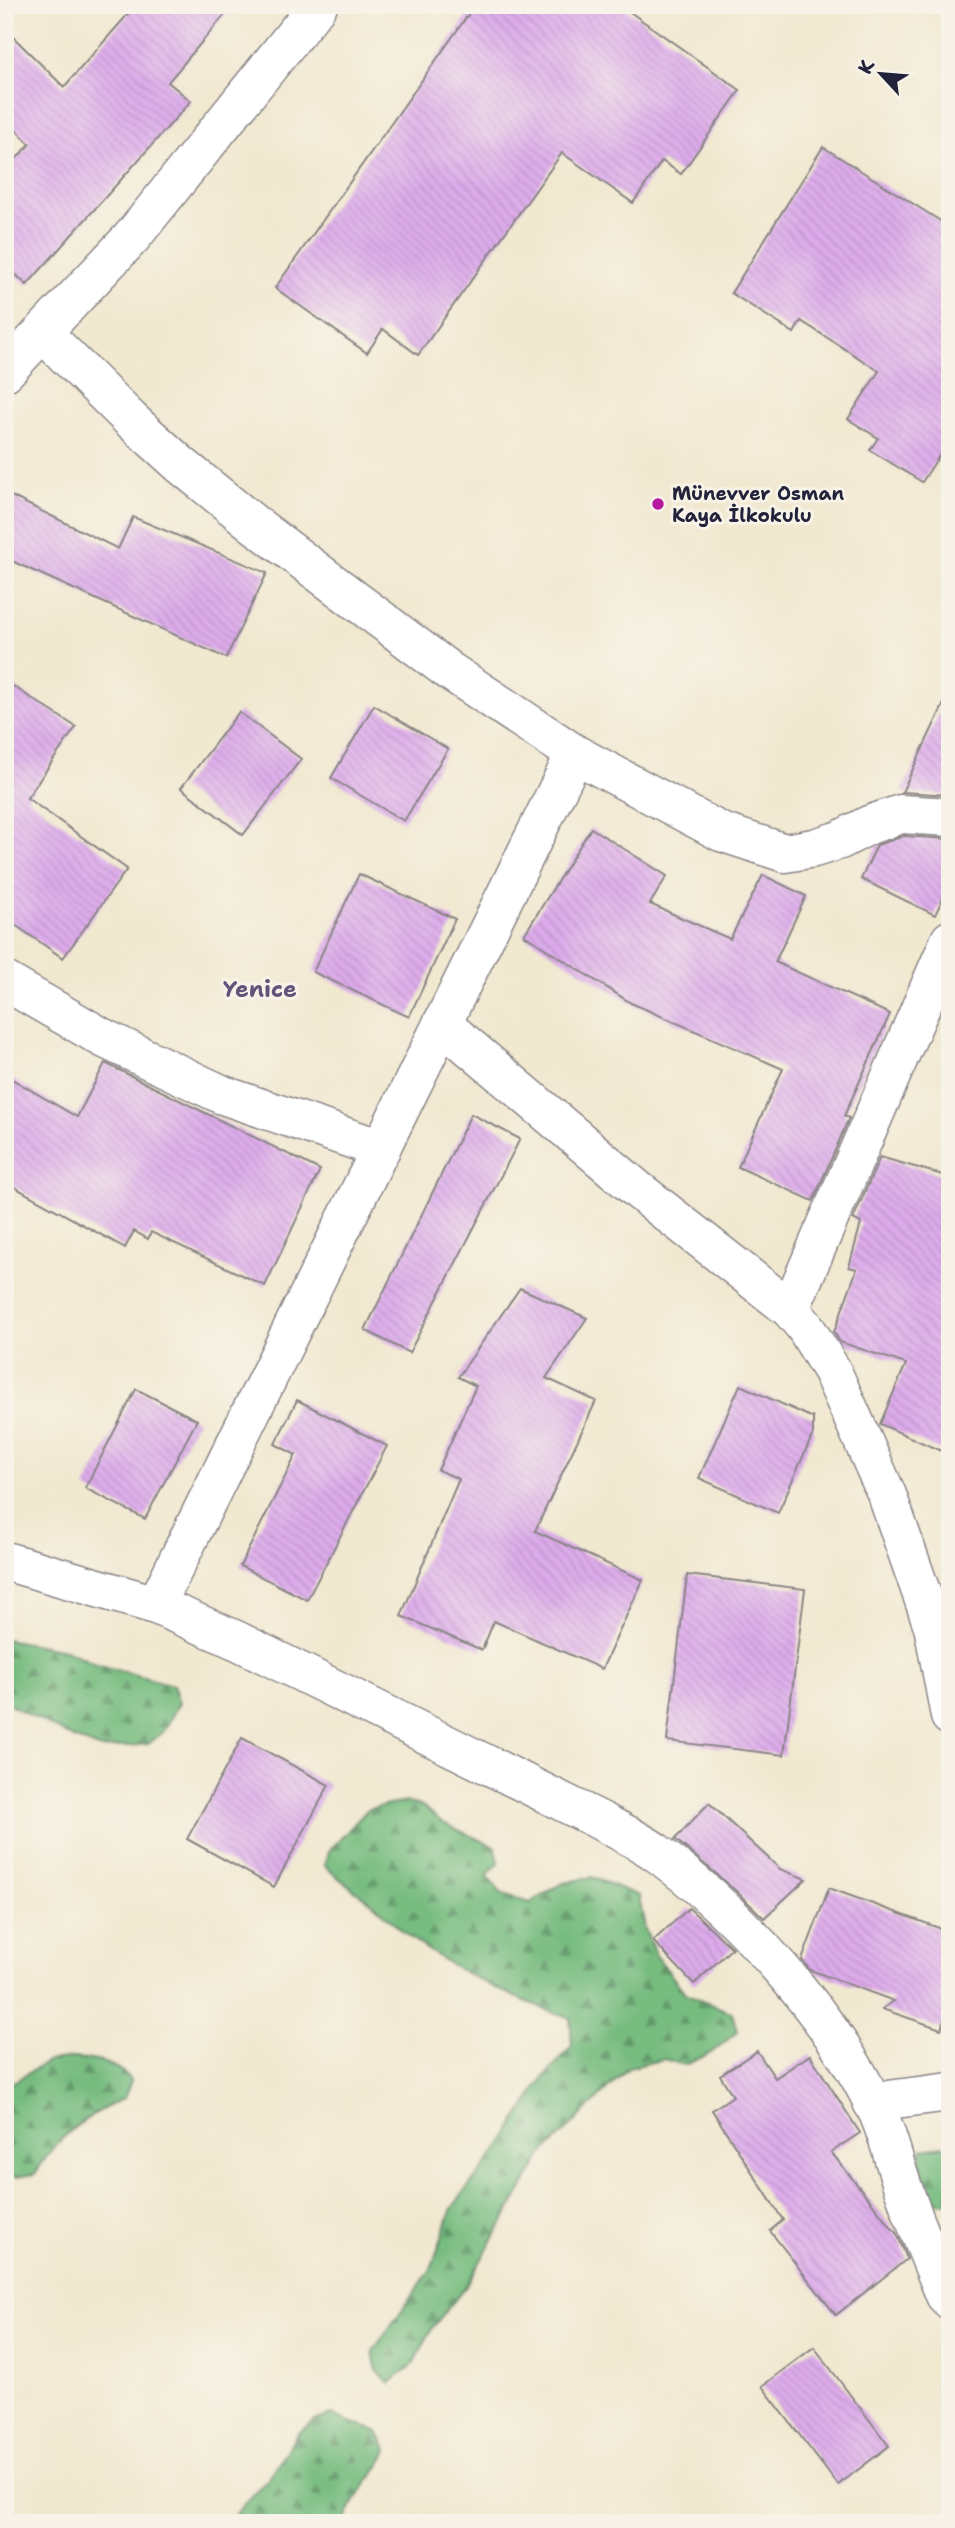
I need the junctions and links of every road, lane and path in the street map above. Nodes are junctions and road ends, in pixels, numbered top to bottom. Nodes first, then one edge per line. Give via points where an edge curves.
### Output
1 (318, 5) edge
2 (43, 333) junction
3 (5, 372) edge
4 (575, 754) junction
5 (950, 817) edge
6 (950, 940) edge
7 (5, 981) edge
8 (442, 1024) junction
9 (381, 1149) junction
10 (790, 1308) junction
11 (5, 1560) edge
12 (156, 1605) junction
13 (950, 1716) edge
14 (950, 2092) edge
15 (872, 2102) junction
16 (950, 2300) edge

1 - 2 street via 132,237
2 - 3 street
2 - 4 street via 131,420 254,524 448,670
4 - 5 street via 721,832 785,853 814,848 901,814
4 - 8 street
6 - 10 street
7 - 9 street via 103,1038 223,1095
8 - 9 street
8 - 10 street via 638,1190
9 - 12 street
10 - 13 street via 832,1371 887,1494 933,1626
11 - 12 street
12 - 15 street via 300,1672 655,1851 701,1888 769,1956 822,2019
14 - 15 street
15 - 16 street

